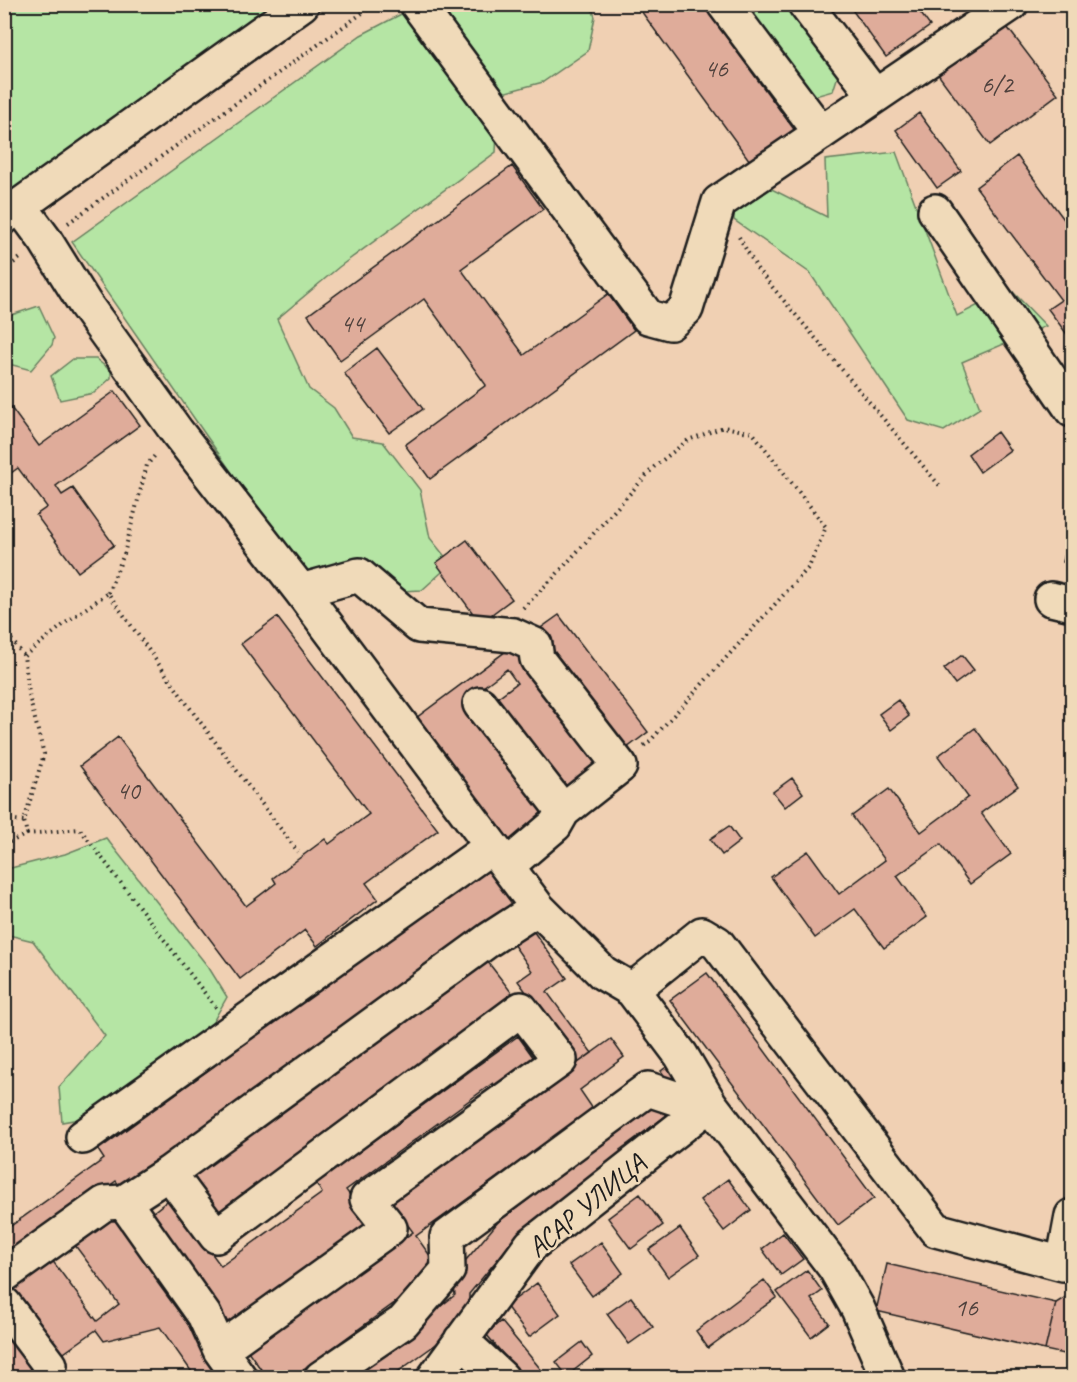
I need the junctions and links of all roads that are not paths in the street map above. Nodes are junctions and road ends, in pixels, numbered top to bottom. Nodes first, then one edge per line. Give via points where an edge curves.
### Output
1 (302, 4) edge
2 (724, 4) edge
3 (805, 4) edge
4 (1011, 4) edge
5 (426, 8) edge
6 (875, 96) junction
7 (821, 133) junction
8 (935, 211) dead end
9 (12, 212) edge
10 (1072, 410) edge
11 (301, 591) junction
12 (480, 704) dead end
13 (563, 811) junction
14 (499, 857) junction
15 (538, 908) junction
16 (632, 990) junction
17 (710, 1104) junction
18 (83, 1137) dead end
19 (169, 1173) junction
20 (124, 1202) junction
21 (1072, 1216) edge
22 (4, 1275) edge
23 (4, 1304) edge
24 (461, 1340) junction
25 (220, 1350) junction
26 (50, 1365) dead end
27 (240, 1377) edge
28 (321, 1377) edge
29 (434, 1377) edge
30 (502, 1377) edge
31 (888, 1377) edge

1 - 9 street
2 - 7 street
3 - 6 street
4 - 6 street
5 - 7 street via 648,317 670,323 686,309 719,202
6 - 7 street
8 - 10 street
9 - 11 street via 45,240 85,304 177,432
11 - 13 street via 359,575 418,626 513,634 535,645 537,659 620,766
11 - 14 street
12 - 13 street
13 - 14 street via 555,825
14 - 15 street
14 - 18 street via 233,1031
15 - 16 street via 603,973
15 - 19 street
16 - 17 street via 681,1055
16 - 21 street via 702,934 717,943 936,1230 1063,1264
17 - 24 street, АСАР УЛИЦА via 531,1245
17 - 28 street via 690,1103 648,1089 447,1237 448,1270 403,1322
17 - 31 street via 835,1268
19 - 20 street
19 - 25 street via 216,1236 521,1009 560,1060 367,1199 390,1228
20 - 22 street via 105,1203
20 - 25 street via 204,1315
23 - 26 street
24 - 29 street, АСАР УЛИЦА
24 - 30 street
25 - 27 street

